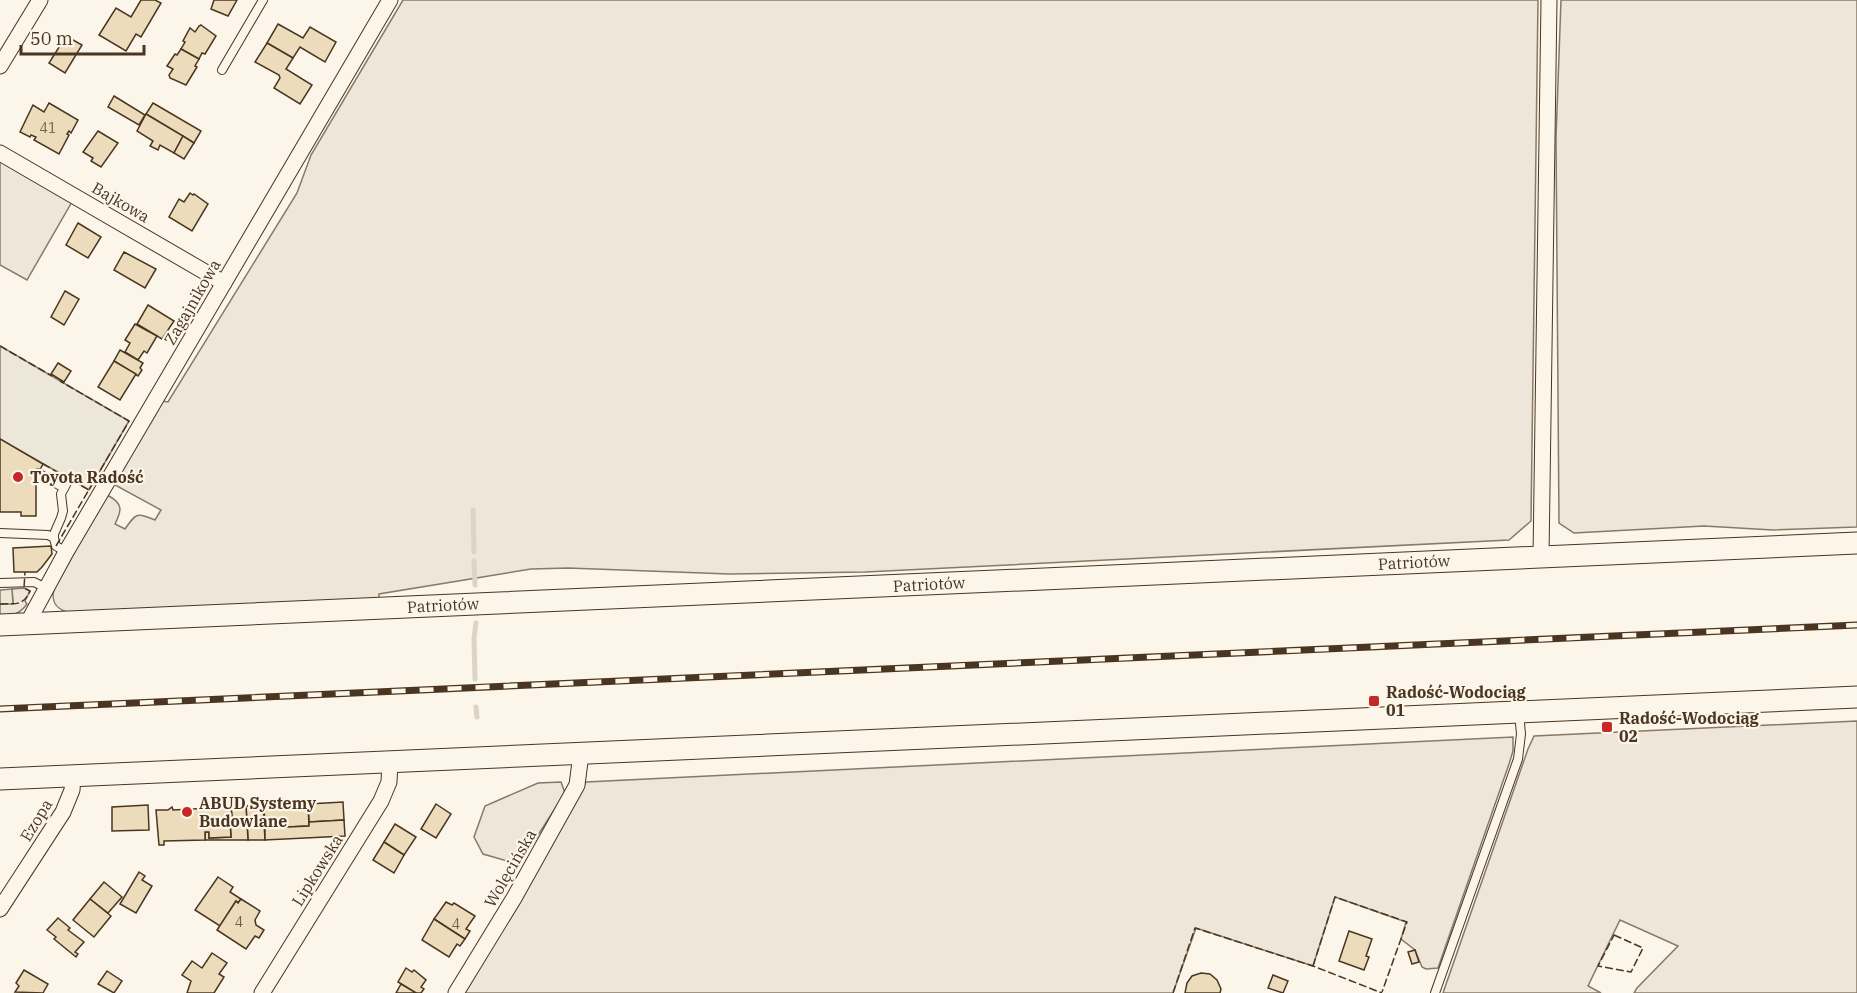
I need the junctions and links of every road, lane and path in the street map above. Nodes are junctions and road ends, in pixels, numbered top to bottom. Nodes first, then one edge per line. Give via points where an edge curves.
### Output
1 (40, 0) edge
2 (263, 0) edge
3 (390, 0) edge
4 (1549, 0) edge
5 (0, 66) edge
6 (222, 70) dead end
7 (0, 153) edge
8 (224, 283) junction
9 (38, 473) dead end
10 (69, 479) dead end
11 (64, 488) junction
12 (0, 533) edge
13 (54, 538) junction
14 (1857, 543) edge
15 (66, 552) junction
16 (1541, 557) junction
17 (0, 583) edge
18 (46, 588) junction
19 (27, 624) junction
20 (0, 625) edge
21 (1857, 697) edge
22 (1519, 712) junction
23 (581, 754) junction
24 (390, 762) junction
25 (73, 776) junction
26 (0, 779) edge
27 (0, 909) edge
28 (262, 993) edge
29 (456, 993) edge
30 (1435, 993) edge

1 - 5 street
2 - 6 lane
3 - 8 street, Zagajnikowa
4 - 16 street
7 - 8 street, Bajkowa
8 - 15 street, Zagajnikowa
9 - 11 lane
10 - 11 lane
11 - 13 lane
12 - 13 lane
13 - 15 lane via 56,546
14 - 16 main road, Patriotów
15 - 18 street, Zagajnikowa
16 - 19 main road, Patriotów
17 - 18 lane via 34,582
18 - 19 street, Zagajnikowa
19 - 20 main road, Patriotów
21 - 22 main road
22 - 23 main road
22 - 30 lane via 1518,759
23 - 24 main road
23 - 29 street, Wolęcińska via 577,785
24 - 25 main road
24 - 28 street, Lipkowska via 389,783 381,801
25 - 26 main road
25 - 27 street, Ezopa via 63,812

